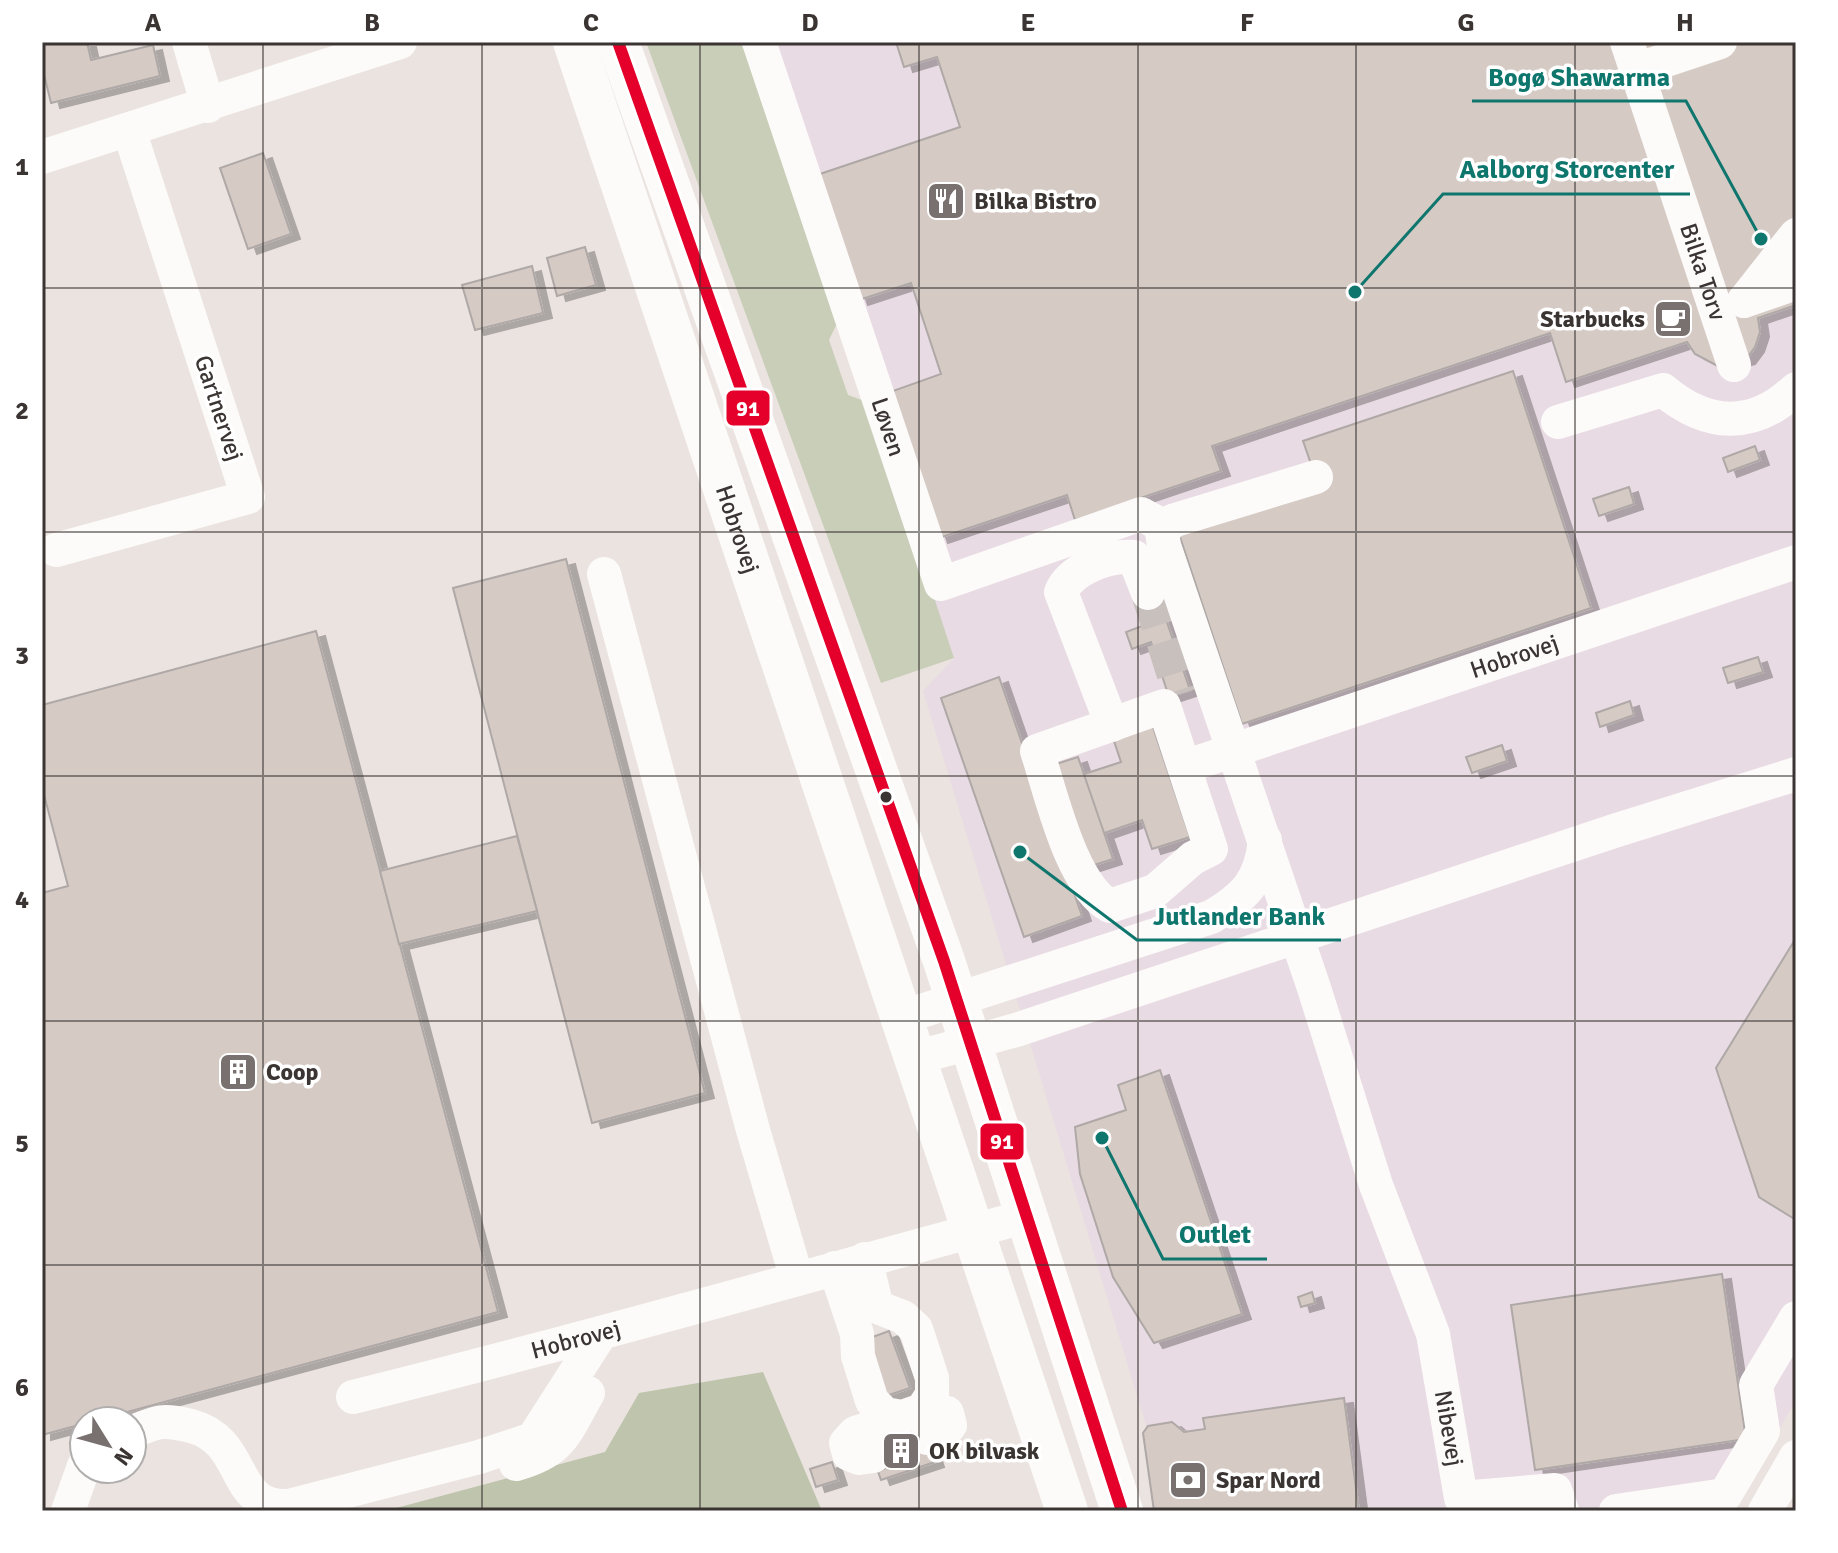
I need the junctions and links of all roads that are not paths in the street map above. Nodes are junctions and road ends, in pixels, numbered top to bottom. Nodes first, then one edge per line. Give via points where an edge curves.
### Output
1 (189, 42) edge
2 (400, 42) edge
3 (574, 42) edge
4 (618, 42) edge
5 (759, 42) edge
6 (1720, 42) edge
7 (1632, 56) edge
8 (208, 106) junction
9 (129, 130) junction
10 (42, 157) edge
11 (1796, 235) edge
12 (1796, 283) edge
13 (1734, 365) dead end
14 (1796, 389) edge
15 (1558, 422) dead end
16 (1316, 477) dead end
17 (1165, 527) junction
18 (56, 550) dead end
19 (1796, 562) edge
20 (604, 574) dead end
21 (1148, 593) tunnel mouth
22 (1180, 694) tunnel mouth
23 (1112, 725) junction
24 (1206, 759) junction
25 (1796, 774) edge
26 (1265, 840) junction
27 (1143, 896) junction
28 (1168, 933) junction
29 (1296, 936) junction
30 (1183, 974) junction
31 (956, 1001) junction
32 (903, 1017) junction
33 (972, 1044) junction
34 (915, 1058) junction
35 (1028, 1216) junction
36 (973, 1231) junction
37 (850, 1263) junction
38 (797, 1279) junction
39 (1796, 1318) edge
40 (867, 1320) junction
41 (632, 1326) junction
42 (599, 1336) junction
43 (353, 1397) dead end
44 (917, 1422) junction
45 (148, 1425) edge
46 (873, 1456) dead end
47 (1796, 1457) edge
48 (77, 1485) edge
49 (68, 1511) edge
50 (343, 1511) edge
51 (1067, 1511) edge
52 (1122, 1511) edge
53 (1562, 1511) edge
54 (1616, 1511) edge
55 (1765, 1511) edge

1 - 8 street
2 - 8 street
3 - 32 main road, Hobrovej
4 - 31 main road, Hobrovej
5 - 17 street, Løven via 941,584 1141,514
6 - 7 street
7 - 13 street, Bilka Torv
8 - 9 street
9 - 10 street
9 - 18 street, Gartnervej via 248,497
11 - 12 street via 1744,301
14 - 15 street via 1767,411 1737,419 1711,418 1663,390
16 - 17 street via 1181,517
17 - 24 street via 1164,546
19 - 24 street, Hobrovej
20 - 38 street via 741,1136
21 - 23 street via 1134,557 1122,556 1066,579 1061,592
22 - 24 street
23 - 24 street via 1164,706
23 - 27 street via 1037,751 1086,883 1110,906
24 - 26 street
24 - 27 street via 1211,849
25 - 29 street
26 - 28 street via 1263,862 1239,901
26 - 29 street
27 - 28 street
28 - 30 street
28 - 31 street
29 - 30 street
29 - 53 street, Nibevej via 1399,1248 1433,1334 1461,1498 1555,1490
30 - 33 street
31 - 32 street
31 - 33 main road, Hobrovej
32 - 34 main road, Hobrovej
33 - 34 street
33 - 35 main road, Hobrovej
34 - 36 main road, Hobrovej
35 - 36 street, Hobrovej
35 - 52 main road, Hobrovej
36 - 37 street, Hobrovej
36 - 51 main road, Hobrovej
37 - 38 street, Hobrovej
37 - 40 street
38 - 41 street, Hobrovej
39 - 54 street via 1756,1385 1763,1431 1725,1495
40 - 44 street via 858,1356 872,1401 885,1414
40 - 44 street via 903,1317 916,1329 932,1378 932,1395
41 - 42 street, Hobrovej
41 - 50 street via 556,1447 545,1456
42 - 43 street, Hobrovej
42 - 45 street via 533,1439 289,1506 271,1507 249,1491 234,1459 212,1431 163,1419
44 - 46 street via 855,1433 846,1443 849,1454
47 - 55 street
48 - 49 street

